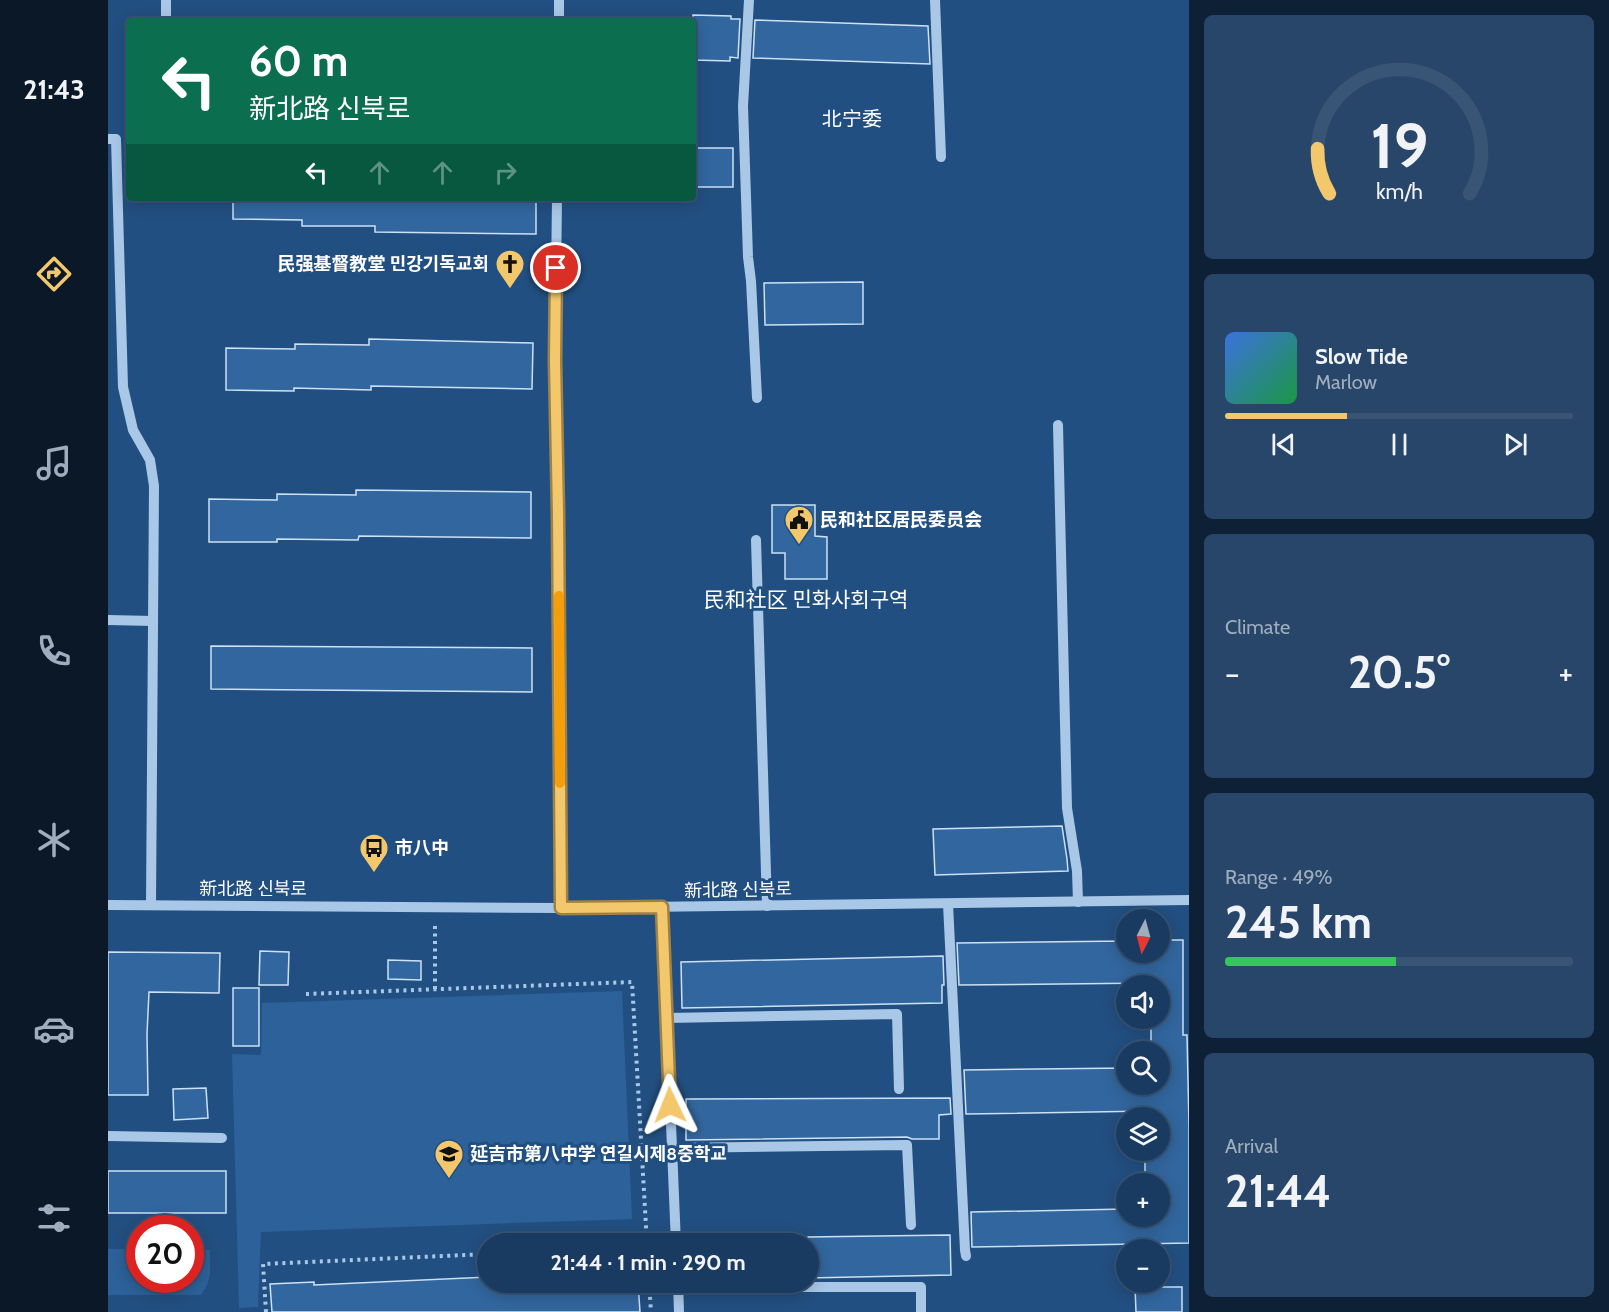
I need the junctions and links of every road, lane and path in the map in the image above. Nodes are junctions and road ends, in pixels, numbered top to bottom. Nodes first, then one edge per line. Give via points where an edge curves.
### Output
1 (166, 0) edge
2 (559, 0) edge
3 (749, 0) edge
4 (935, 0) edge
5 (166, 18) edge
6 (559, 18) edge
7 (108, 139) edge
8 (941, 157) dead end
9 (557, 201) edge
10 (758, 398) dead end
11 (1058, 424) dead end
12 (756, 540) dead end
13 (108, 620) edge
14 (153, 621) junction
15 (1189, 900) edge
16 (1078, 902) junction
17 (948, 904) junction
18 (108, 905) edge
19 (151, 905) junction
20 (767, 906) junction
21 (435, 907) junction
22 (662, 907) junction
23 (561, 908) junction
24 (435, 989) junction
25 (306, 994) dead end
26 (666, 1018) junction
27 (899, 1089) dead end
28 (108, 1136) edge
29 (222, 1138) dead end
30 (672, 1148) junction
31 (911, 1225) dead end
32 (646, 1233) edge
33 (676, 1233) edge
34 (477, 1254) edge
35 (966, 1256) dead end
36 (819, 1286) edge
37 (650, 1293) edge
38 (678, 1293) edge
39 (266, 1312) edge
40 (651, 1312) edge
41 (679, 1312) edge
42 (921, 1312) edge

1 - 5 street
2 - 6 street
3 - 10 street via 743,106
4 - 8 street
7 - 14 street via 116,139 123,387 133,430 150,460 154,486
9 - 23 street
11 - 16 street via 1067,808
12 - 20 street
13 - 14 street
14 - 19 street
15 - 16 street, 新北路 신북로
16 - 17 street, 新北路 신북로
17 - 20 street, 新北路 신북로
17 - 35 street
18 - 19 street, 新北路 신북로
19 - 21 street, 新北路 신북로
20 - 22 street, 新北路 신북로
21 - 23 street, 新北路 신북로
21 - 24 path
22 - 23 street, 新北路 신북로
22 - 26 street
24 - 25 path
24 - 32 path via 632,982
26 - 27 street via 897,1014
26 - 30 street
28 - 29 street
30 - 31 street via 907,1145
30 - 33 street
34 - 39 path via 263,1264
36 - 42 street via 921,1287
37 - 40 path
38 - 41 street

